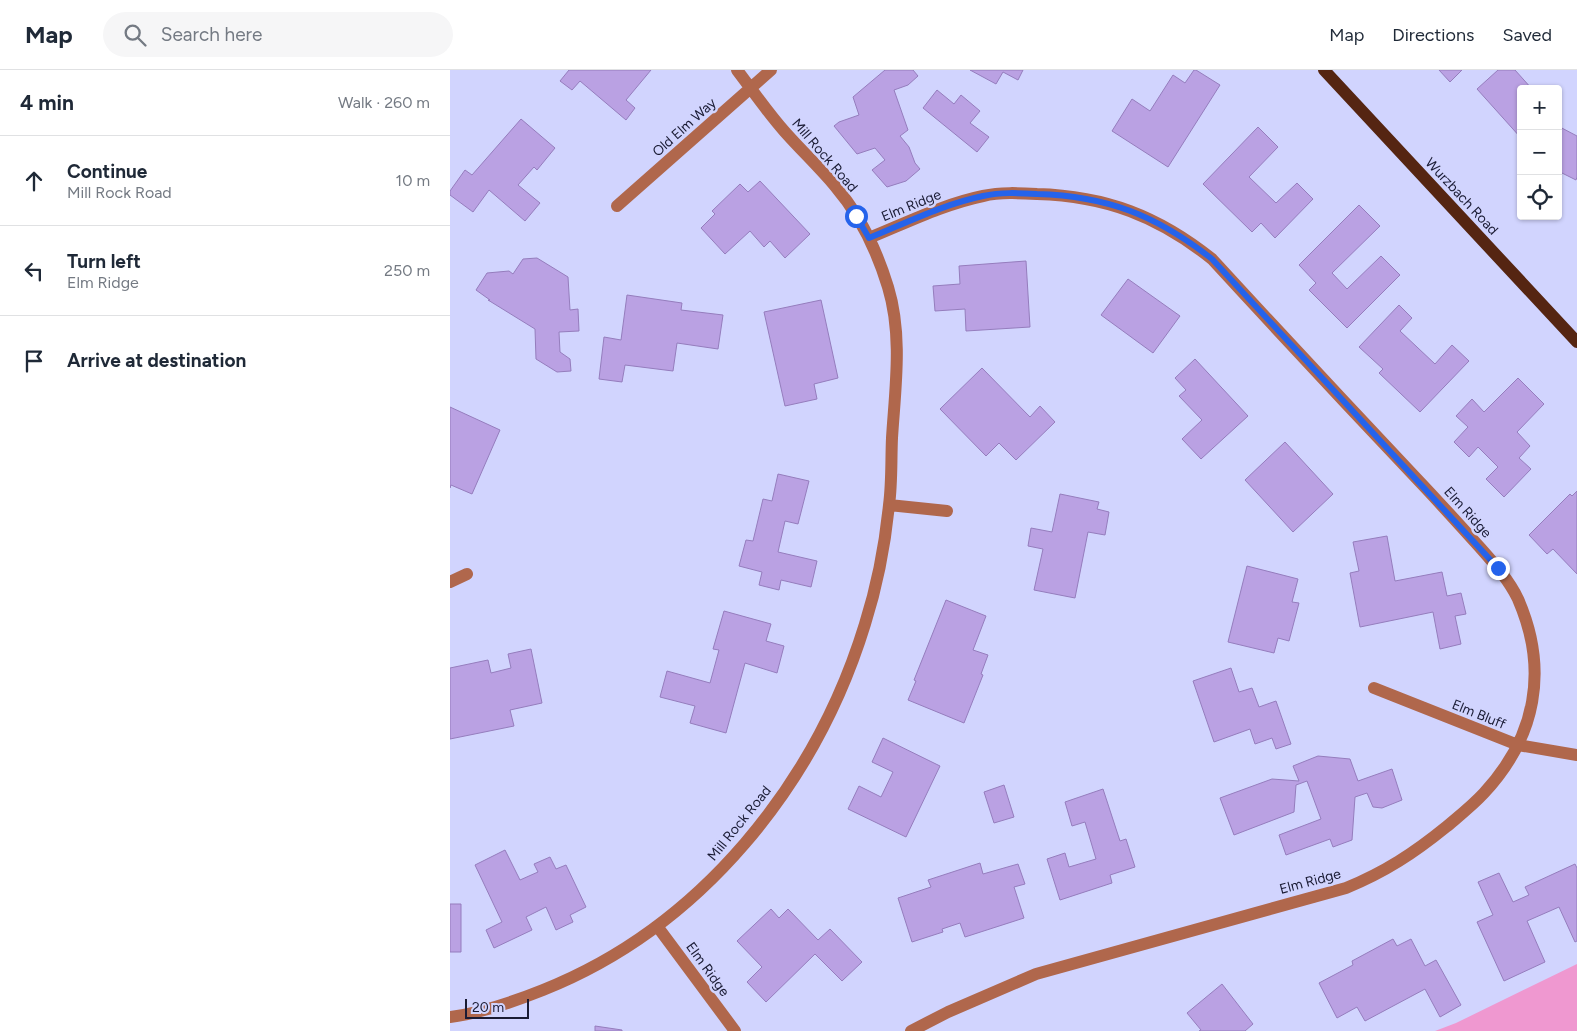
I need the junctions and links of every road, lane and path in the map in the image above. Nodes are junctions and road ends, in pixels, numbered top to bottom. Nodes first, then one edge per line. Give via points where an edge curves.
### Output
1 (736, 70) edge
2 (771, 70) edge
3 (1324, 70) edge
4 (750, 88) junction
5 (617, 206) dead end
6 (869, 238) junction
7 (1577, 342) edge
8 (889, 505) junction
9 (947, 511) dead end
10 (467, 574) dead end
11 (450, 582) edge
12 (1374, 688) dead end
13 (1518, 745) junction
14 (1577, 755) edge
15 (657, 926) junction
16 (450, 1017) edge
17 (735, 1031) edge
18 (911, 1031) edge

1 - 4 street, Mill Rock Road
2 - 4 street, Old Elm Way
3 - 7 main road, Wurzbach Road
4 - 5 street, Old Elm Way
4 - 6 street, Mill Rock Road via 783,130 836,187
6 - 8 street, Mill Rock Road via 888,288 897,345
6 - 13 street, Elm Ridge via 940,208 984,195 1064,195 1117,206 1159,224 1212,259 1498,568 1517,597 1530,629 1535,663 1533,698
8 - 9 street
8 - 15 street, Mill Rock Road via 881,560 866,624 843,685 814,744 779,800 739,852 701,890
10 - 11 street
12 - 13 street, Elm Bluff
13 - 14 street, Elm Bluff
13 - 18 street, Elm Ridge via 1472,805 1418,850 1371,878 1346,888 1036,974
15 - 16 street, Mill Rock Road via 613,956 566,981 516,1001
15 - 17 street, Elm Ridge

